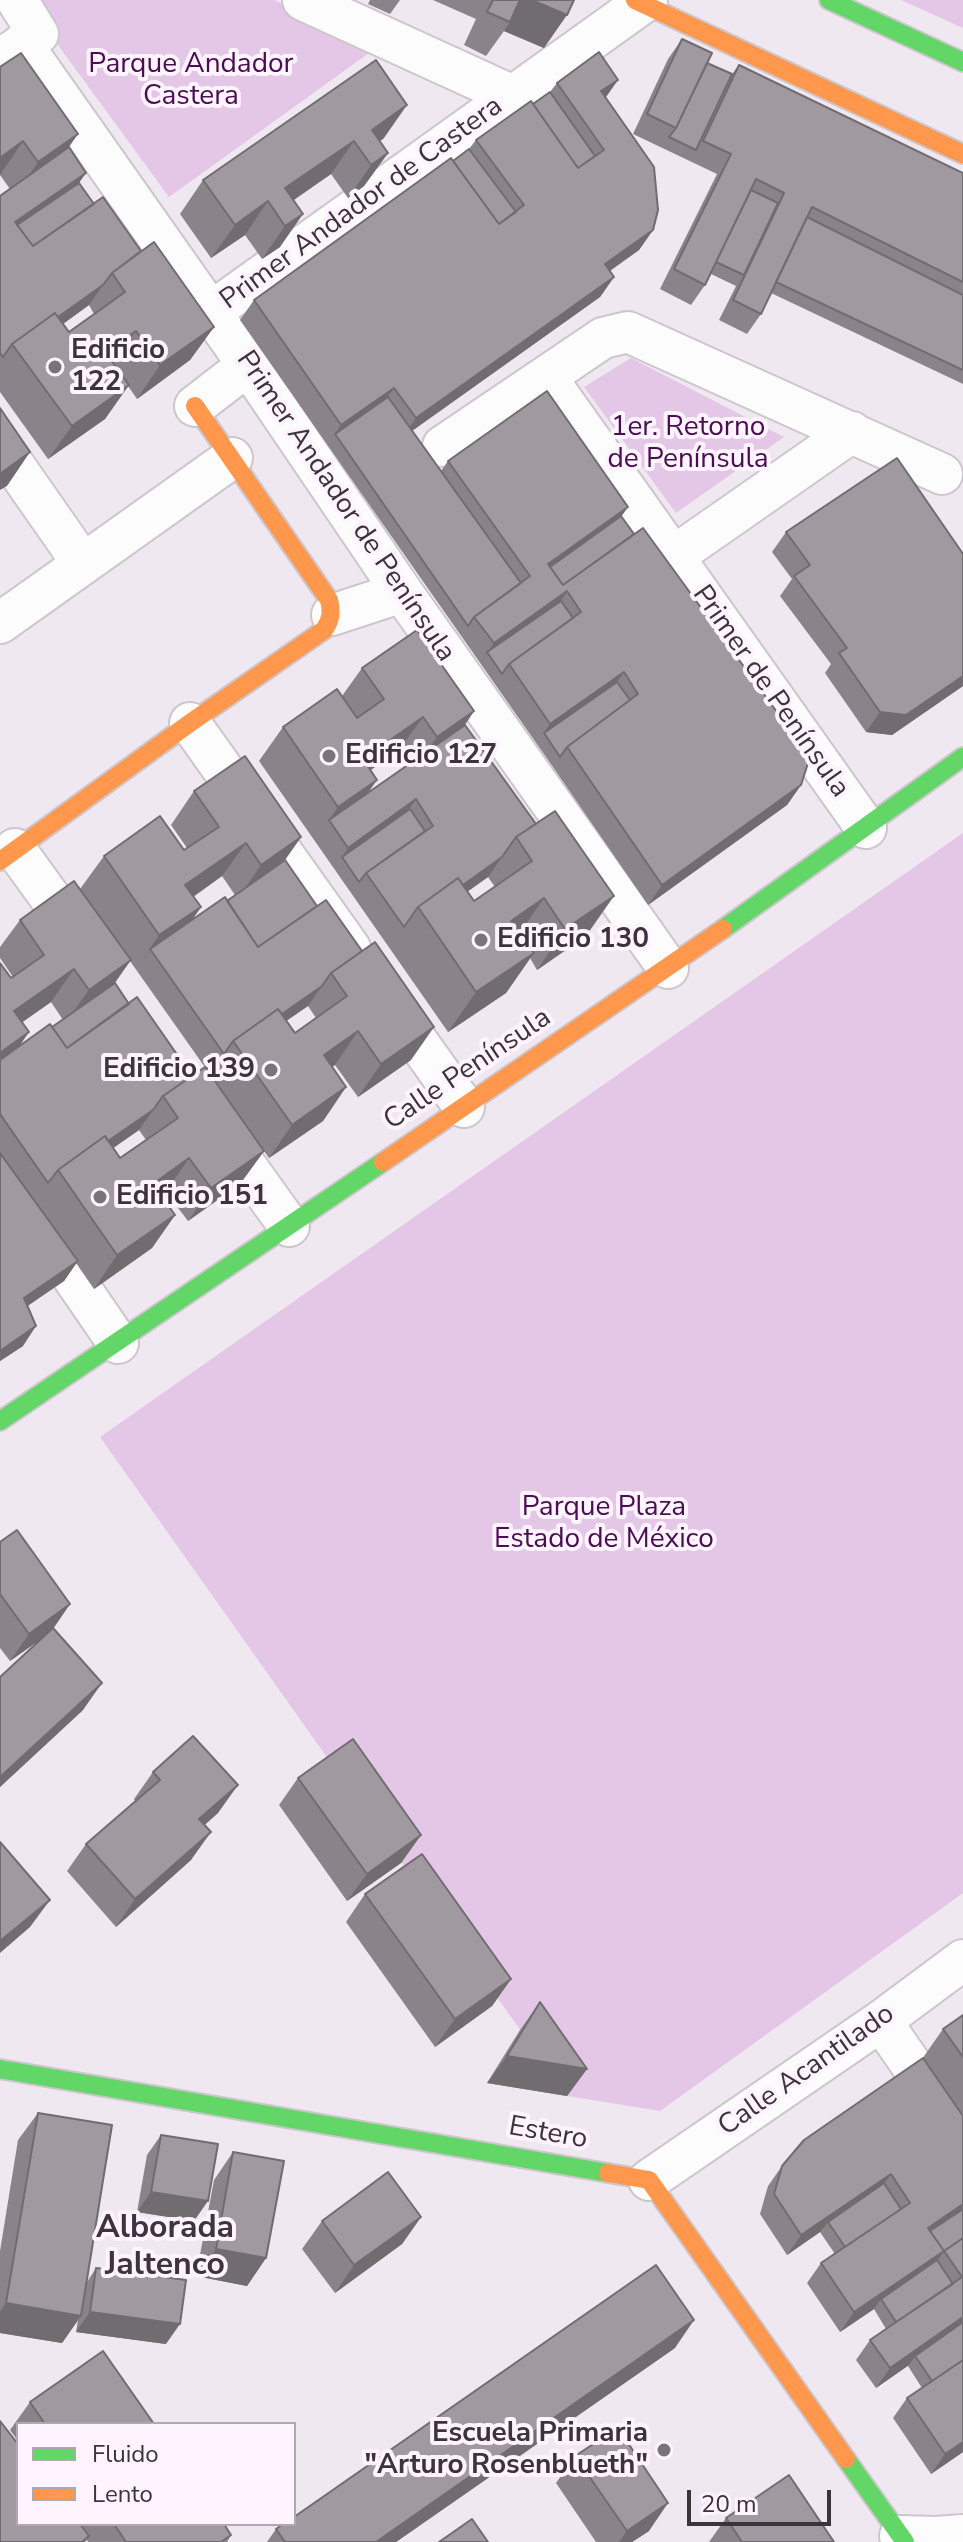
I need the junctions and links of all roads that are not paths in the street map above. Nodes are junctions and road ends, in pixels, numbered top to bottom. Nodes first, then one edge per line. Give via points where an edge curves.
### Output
1 (17, 0) edge
2 (303, 0) edge
3 (829, 0) edge
4 (642, 1) edge
5 (11, 52) edge
6 (963, 62) edge
7 (513, 96) junction
8 (963, 154) edge
9 (211, 312) junction
10 (248, 365) junction
11 (546, 377) junction
12 (195, 406) joint
13 (852, 432) junction
14 (0, 445) edge
15 (443, 446) dead end
16 (232, 458) junction
17 (942, 474) dead end
18 (674, 556) junction
19 (83, 564) junction
20 (402, 592) junction
21 (332, 615) junction
22 (0, 623) edge
23 (190, 723) junction
24 (963, 757) edge
25 (866, 828) junction
26 (7, 855) edge
27 (668, 968) junction
28 (106, 975) edge
29 (198, 1100) edge
30 (464, 1107) junction
31 (0, 1171) edge
32 (289, 1226) junction
33 (118, 1343) junction
34 (0, 1421) edge
35 (963, 1960) edge
36 (881, 2021) junction
37 (0, 2069) edge
38 (963, 2139) edge
39 (649, 2180) junction
40 (963, 2535) edge
41 (902, 2539) edge

1 - 5 street via 38,34
2 - 7 street, Primer Andador de Castera
3 - 6 street
4 - 7 street, Primer Andador de Castera
4 - 8 street
5 - 9 street, Primer Andador de Península
7 - 9 street, Primer Andador de Castera
9 - 10 street, Primer Andador de Península
10 - 12 street
10 - 20 street, Primer Andador de Península
11 - 13 street via 603,338 628,332
11 - 15 street
11 - 18 street, Primer de Península
12 - 16 street
13 - 17 street
13 - 18 street, Primer de Península
14 - 19 street
16 - 19 street
16 - 21 street via 329,600
18 - 25 street, Primer de Península
19 - 22 street
20 - 21 street
20 - 27 street, Primer Andador de Península
21 - 23 street via 324,630
23 - 26 street
23 - 30 street
24 - 25 street, Calle Península
25 - 27 street, Calle Península
26 - 28 street
27 - 30 street, Calle Península
29 - 32 street
30 - 32 street, Calle Península
31 - 33 street
32 - 33 street, Calle Península
33 - 34 street, Calle Península
35 - 36 street, Calle Acantilado
36 - 38 street
36 - 39 street, Calle Acantilado
37 - 39 street, Estero
39 - 41 street
40 - 41 street

